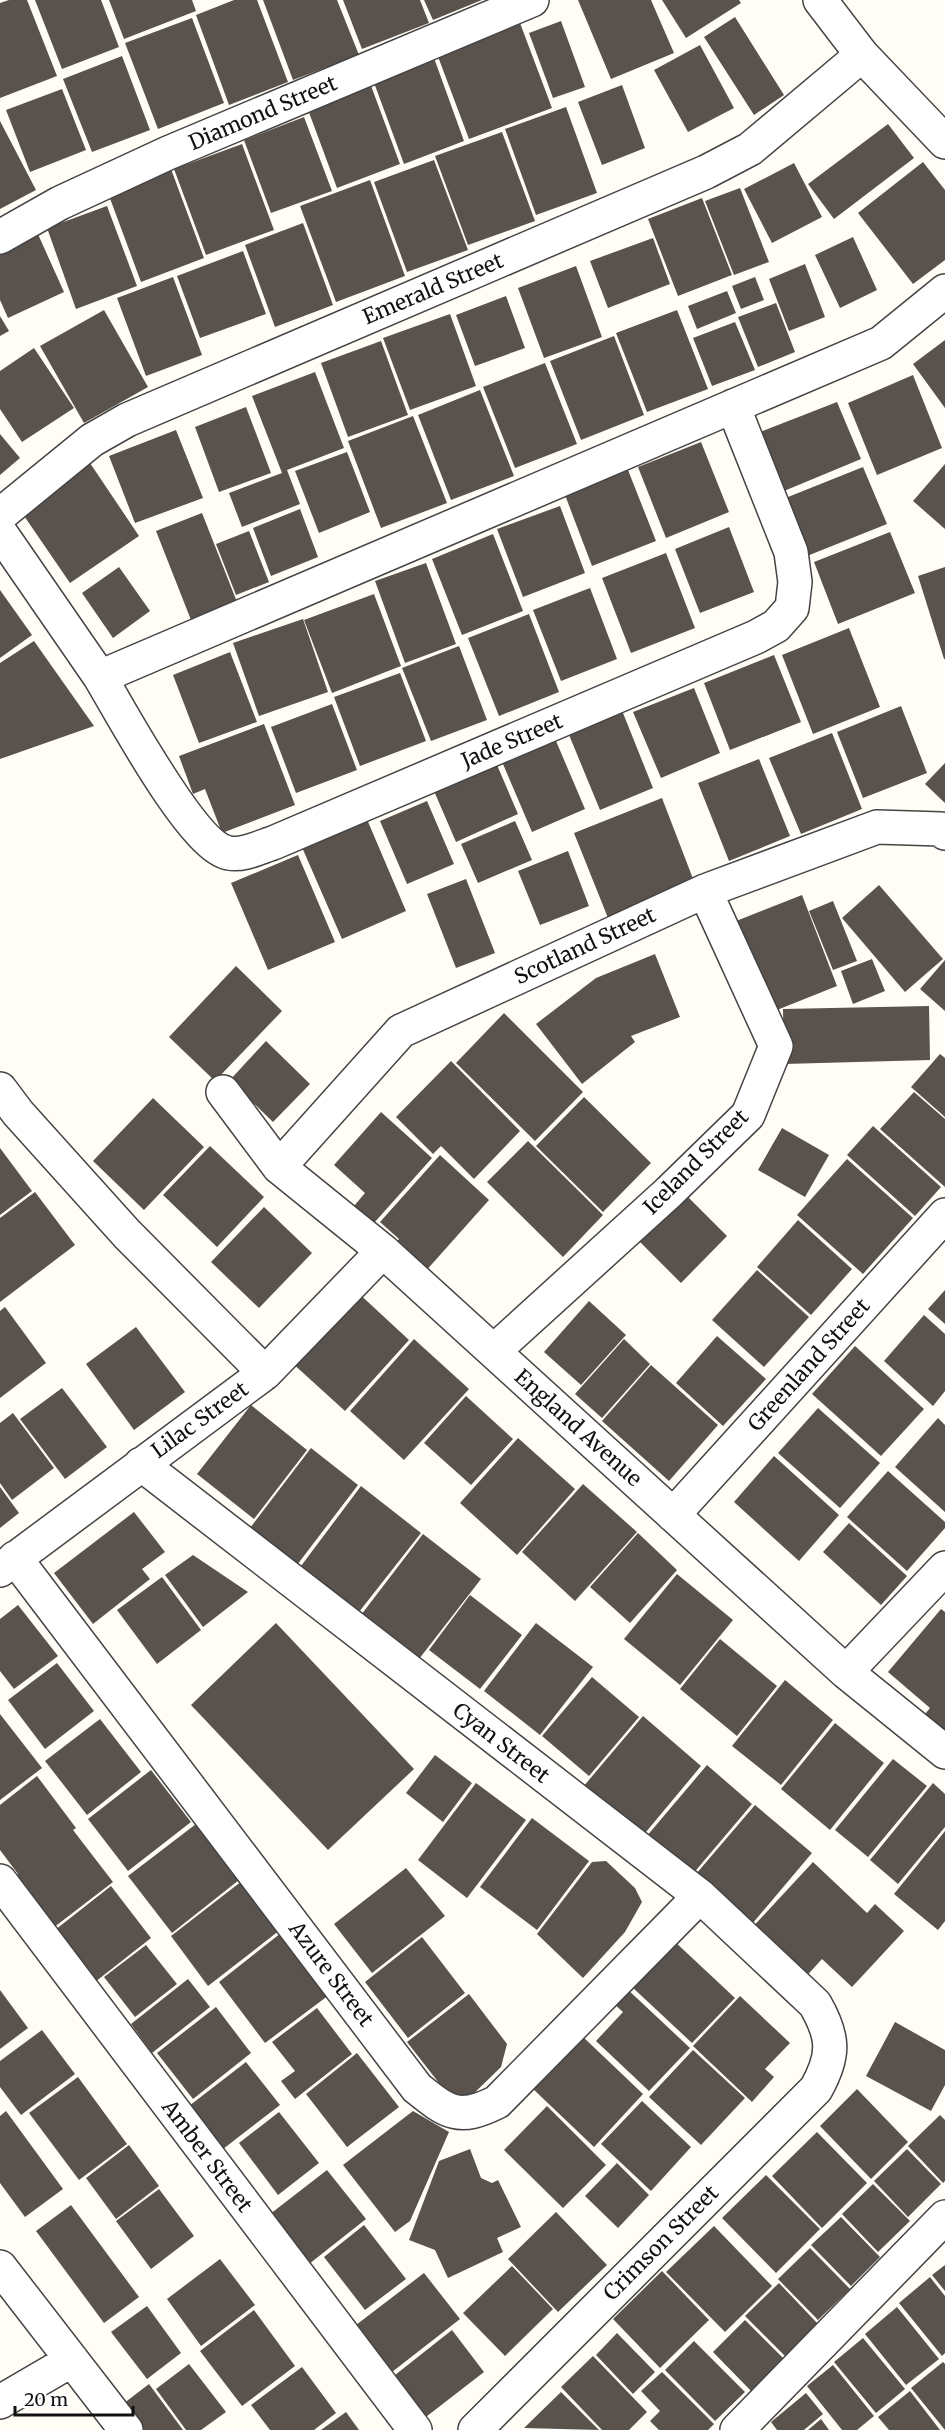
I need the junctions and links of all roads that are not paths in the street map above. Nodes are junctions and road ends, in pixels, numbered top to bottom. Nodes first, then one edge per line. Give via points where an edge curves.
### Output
1 (532, 0) edge
2 (820, 0) edge
3 (862, 55) junction
4 (945, 142) edge
5 (0, 237) edge
6 (945, 291) edge
7 (733, 406) junction
8 (0, 515) edge
9 (0, 532) edge
10 (100, 677) junction
11 (945, 833) edge
12 (705, 891) junction
13 (0, 1089) edge
14 (223, 1092) dead end
15 (279, 1167) junction
16 (945, 1215) edge
17 (383, 1251) junction
18 (494, 1351) junction
19 (265, 1373) junction
20 (141, 1464) junction
21 (673, 1515) junction
22 (8, 1564) edge
23 (945, 1568) edge
24 (846, 1672) junction
25 (945, 1752) edge
26 (0, 1881) edge
27 (700, 1896) junction
28 (832, 2047) joint
29 (945, 2217) edge
30 (0, 2268) edge
31 (72, 2360) junction
32 (0, 2402) edge
33 (126, 2430) edge
34 (415, 2430) edge
35 (475, 2430) edge
36 (737, 2430) edge

1 - 5 street, Diamond Street via 168,153 60,203
2 - 3 street
3 - 4 street
3 - 8 street, Emerald Street via 750,149 706,172 127,420 92,440
6 - 7 street via 881,343
7 - 10 street
7 - 10 street, Jade Street via 791,552 795,582 792,608 776,626 734,647 273,843 228,853 205,838 186,817
9 - 10 street
11 - 12 street, Scotland Street via 941,829 878,827
12 - 15 street, Scotland Street via 400,1031
12 - 18 street, Iceland Street via 776,1046 748,1115
13 - 19 street via 127,1234
14 - 15 street, England Avenue
15 - 17 street, England Avenue
16 - 21 street, Greenland Street
17 - 18 street, England Avenue
17 - 19 street, Lilac Street
18 - 21 street, England Avenue
19 - 20 street, Lilac Street
20 - 22 street, Lilac Street
20 - 27 street, Cyan Street
21 - 24 street, England Avenue
22 - 27 street, Azure Street via 417,2088 435,2103 456,2113 477,2112 497,2102
23 - 24 street
24 - 25 street, England Avenue
26 - 34 street, Amber Street
27 - 28 street, Cyan Street via 815,2004 827,2024
28 - 35 street, Crimson Street via 826,2071 816,2088
29 - 36 street
30 - 31 street
31 - 32 street
31 - 33 street

